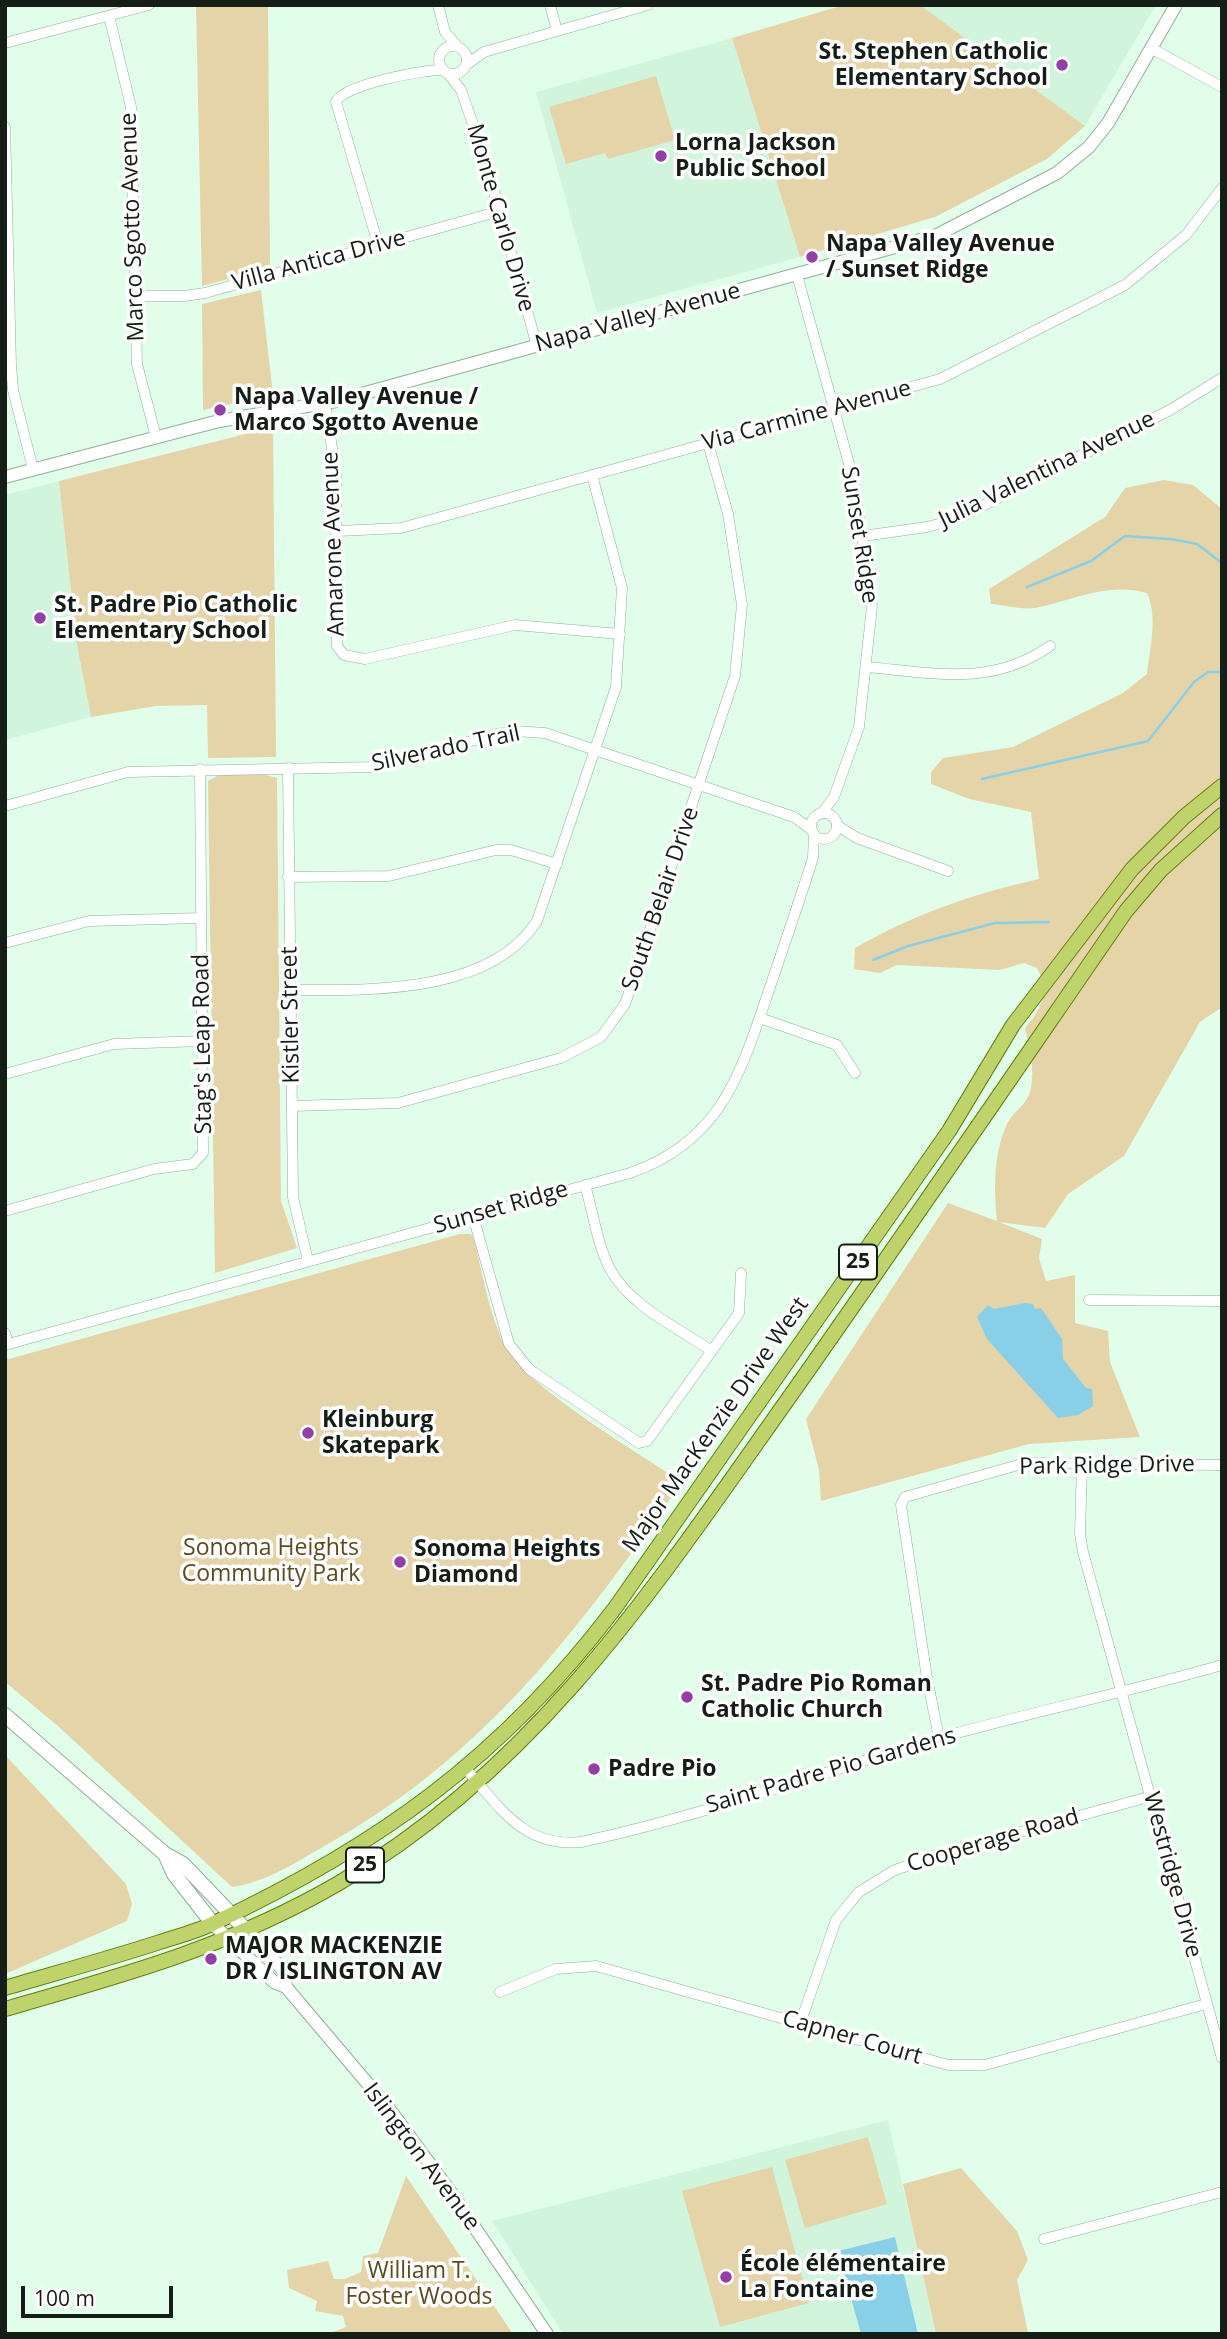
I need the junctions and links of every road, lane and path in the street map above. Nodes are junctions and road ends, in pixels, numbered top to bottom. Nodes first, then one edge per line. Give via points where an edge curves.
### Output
1 (149, 5) edge
2 (438, 5) edge
3 (550, 5) edge
4 (648, 5) edge
5 (1176, 5) edge
6 (109, 16) junction
7 (557, 31) junction
8 (445, 32) junction
9 (5, 43) edge
10 (459, 47) junction
11 (1151, 48) junction
12 (484, 52) junction
13 (441, 53) junction
14 (465, 67) junction
15 (423, 70) junction
16 (445, 71) junction
17 (1222, 88) edge
18 (461, 90) junction
19 (5, 127) edge
20 (1222, 188) edge
21 (6, 198) edge
22 (500, 211) junction
23 (378, 244) junction
24 (797, 275) junction
25 (137, 296) junction
26 (537, 346) junction
27 (1222, 378) edge
28 (324, 403) junction
29 (834, 408) junction
30 (156, 437) junction
31 (708, 443) junction
32 (33, 470) junction
33 (592, 475) junction
34 (5, 477) edge
35 (338, 531) junction
36 (863, 536) junction
37 (620, 634) junction
38 (1050, 646) dead end
39 (867, 667) junction
40 (596, 751) junction
41 (288, 768) junction
42 (200, 769) junction
43 (699, 785) junction
44 (1222, 786) edge
45 (834, 797) junction
46 (5, 806) edge
47 (819, 815) junction
48 (1222, 815) edge
49 (794, 817) junction
50 (834, 831) junction
51 (813, 832) junction
52 (813, 858) junction
53 (557, 864) junction
54 (948, 871) dead end
55 (289, 877) junction
56 (201, 918) junction
57 (5, 943) edge
58 (290, 990) junction
59 (760, 1018) junction
60 (203, 1041) junction
61 (855, 1073) dead end
62 (5, 1074) edge
63 (292, 1106) junction
64 (585, 1185) junction
65 (5, 1211) edge
66 (473, 1216) junction
67 (308, 1261) junction
68 (741, 1273) dead end
69 (1089, 1300) dead end
70 (1222, 1301) edge
71 (6, 1341) edge
72 (712, 1351) junction
73 (1083, 1464) junction
74 (1222, 1465) edge
75 (1222, 1665) edge
76 (1122, 1694) junction
77 (5, 1715) edge
78 (939, 1738) junction
79 (465, 1768) junction
80 (477, 1783) junction
81 (1152, 1796) junction
82 (166, 1854) junction
83 (231, 1912) junction
84 (213, 1924) junction
85 (247, 1931) junction
86 (230, 1938) junction
87 (286, 1987) junction
88 (5, 1988) edge
89 (500, 1992) dead end
90 (1206, 2004) junction
91 (5, 2009) edge
92 (800, 2024) junction
93 (1222, 2058) edge
94 (1222, 2192) edge
95 (1044, 2239) dead end
96 (547, 2334) edge

1 - 6 street
2 - 8 street
3 - 7 street
4 - 7 street
5 - 11 street, Napa Valley Avenue
6 - 9 street
6 - 25 street, Marco Sgotto Avenue via 131,107
7 - 12 street
8 - 10 street
8 - 13 street
10 - 12 street
10 - 13 street
10 - 14 street via 467,55
11 - 17 street
11 - 24 street, Napa Valley Avenue via 1100,135 1057,173 936,236
12 - 14 street
13 - 15 street
13 - 16 street via 439,63
14 - 16 street via 457,73
14 - 18 street, Monte Carlo Drive
15 - 16 street
15 - 23 street via 345,92 336,102
16 - 18 street, Monte Carlo Drive
18 - 22 street, Monte Carlo Drive
19 - 21 street
20 - 29 street, Via Carmine Avenue via 1186,235 1125,285 940,379
21 - 32 street via 12,378
22 - 23 street, Villa Antica Drive
22 - 26 street, Monte Carlo Drive
23 - 25 street, Villa Antica Drive via 194,295
24 - 26 street, Napa Valley Avenue
24 - 29 street, Sunset Ridge
25 - 30 street, Marco Sgotto Avenue via 137,364
26 - 28 street, Napa Valley Avenue
27 - 36 street, Julia Valentina Avenue via 1170,411 957,519
28 - 30 street, Napa Valley Avenue via 236,417
28 - 35 street, Amarone Avenue via 336,474
29 - 31 street, Via Carmine Avenue
29 - 36 street, Sunset Ridge
30 - 32 street, Napa Valley Avenue
31 - 33 street, Via Carmine Avenue
31 - 43 street, South Belair Drive via 728,514 741,606 734,676
32 - 34 street, Napa Valley Avenue
33 - 35 street, Via Carmine Avenue via 390,530
33 - 37 street via 622,588
35 - 37 street, Amarone Avenue via 337,646 344,655 365,659 515,625
36 - 39 street, Sunset Ridge via 872,606
37 - 40 street via 616,687
38 - 39 street via 1028,661 975,675
39 - 45 street, Sunset Ridge via 859,727
40 - 41 street, Silverado Trail via 545,733 515,731 382,766
40 - 43 street, Silverado Trail
40 - 53 street
41 - 42 street, Silverado Trail
41 - 55 street, Kistler Street
42 - 46 street, Silverado Trail via 128,772
42 - 56 street, Stag's Leap Road
43 - 49 street, Silverado Trail
43 - 63 street, South Belair Drive via 625,1004 601,1037 561,1058 407,1101
44 - 79 main road, Major MacKenzie Drive West / 25 via 1132,869 1095,915 1013,1026 949,1131 615,1608 555,1684
45 - 47 street, Sunset Ridge
45 - 50 street, Sunset Ridge
47 - 49 street, Silverado Trail
47 - 50 street via 830,814
47 - 51 street, Sunset Ridge
48 - 80 main road, Major MacKenzie Drive West / 25 via 1161,870 1126,911 706,1516 620,1631 550,1715
49 - 51 street, Silverado Trail
50 - 51 street, Silverado Trail
50 - 52 street, Sunset Ridge
50 - 54 street
51 - 52 street, Sunset Ridge
52 - 59 street, Sunset Ridge
53 - 55 street via 496,849 389,876
53 - 58 street via 531,931 488,965 400,989
55 - 58 street, Kistler Street
56 - 57 street via 89,921
56 - 60 street, Stag's Leap Road
58 - 63 street, Kistler Street
59 - 61 street via 837,1045
59 - 64 street, Sunset Ridge via 733,1089 696,1136 648,1166
60 - 62 street via 114,1044
60 - 65 street, Stag's Leap Road via 204,1139 199,1159
63 - 67 street, Kistler Street via 294,1205
64 - 66 street, Sunset Ridge
64 - 72 street via 606,1258 617,1279 635,1298
66 - 67 street, Sunset Ridge
66 - 72 street via 509,1344 529,1369 639,1443 647,1441
67 - 71 street, Sunset Ridge
68 - 72 street via 739,1312
69 - 70 street
73 - 74 street, Park Ridge Drive
73 - 76 street, Westridge Drive via 1082,1543
73 - 78 street, Park Ridge Drive via 1025,1463 905,1497 901,1505
75 - 76 street, Saint Padre Pio Gardens
76 - 78 street, Saint Padre Pio Gardens
76 - 81 street, Westridge Drive
77 - 82 main road, Islington Avenue
78 - 80 street, Saint Padre Pio Gardens via 836,1772 571,1843 546,1839 516,1826
79 - 80 street, Saint Padre Pio Gardens
79 - 83 main road, Major MacKenzie Drive West / 25 via 363,1845 296,1883
80 - 85 main road, Major MacKenzie Drive West / 25 via 342,1881
81 - 90 street, Westridge Drive
81 - 92 street, Cooperage Road via 936,1855 893,1871 859,1892 836,1920
82 - 83 main road, Islington Avenue via 183,1864
82 - 84 main road, Islington Avenue via 174,1874
83 - 84 main road, Major MacKenzie Drive West / 25
83 - 85 main road, Islington Avenue
84 - 86 street, Islington Avenue
84 - 88 main road, Major MacKenzie Drive West / 25
85 - 86 main road, Major MacKenzie Drive West / 25
85 - 87 street, Islington Avenue via 284,1971
86 - 87 street, Islington Avenue via 274,1982
86 - 91 main road, Major MacKenzie Drive West / 25 via 151,1967
87 - 96 street, Islington Avenue via 390,2110
89 - 92 street, Capner Court via 556,1969 596,1966
90 - 92 street, Capner Court via 985,2065 948,2065
90 - 93 street, Westridge Drive
94 - 95 street

